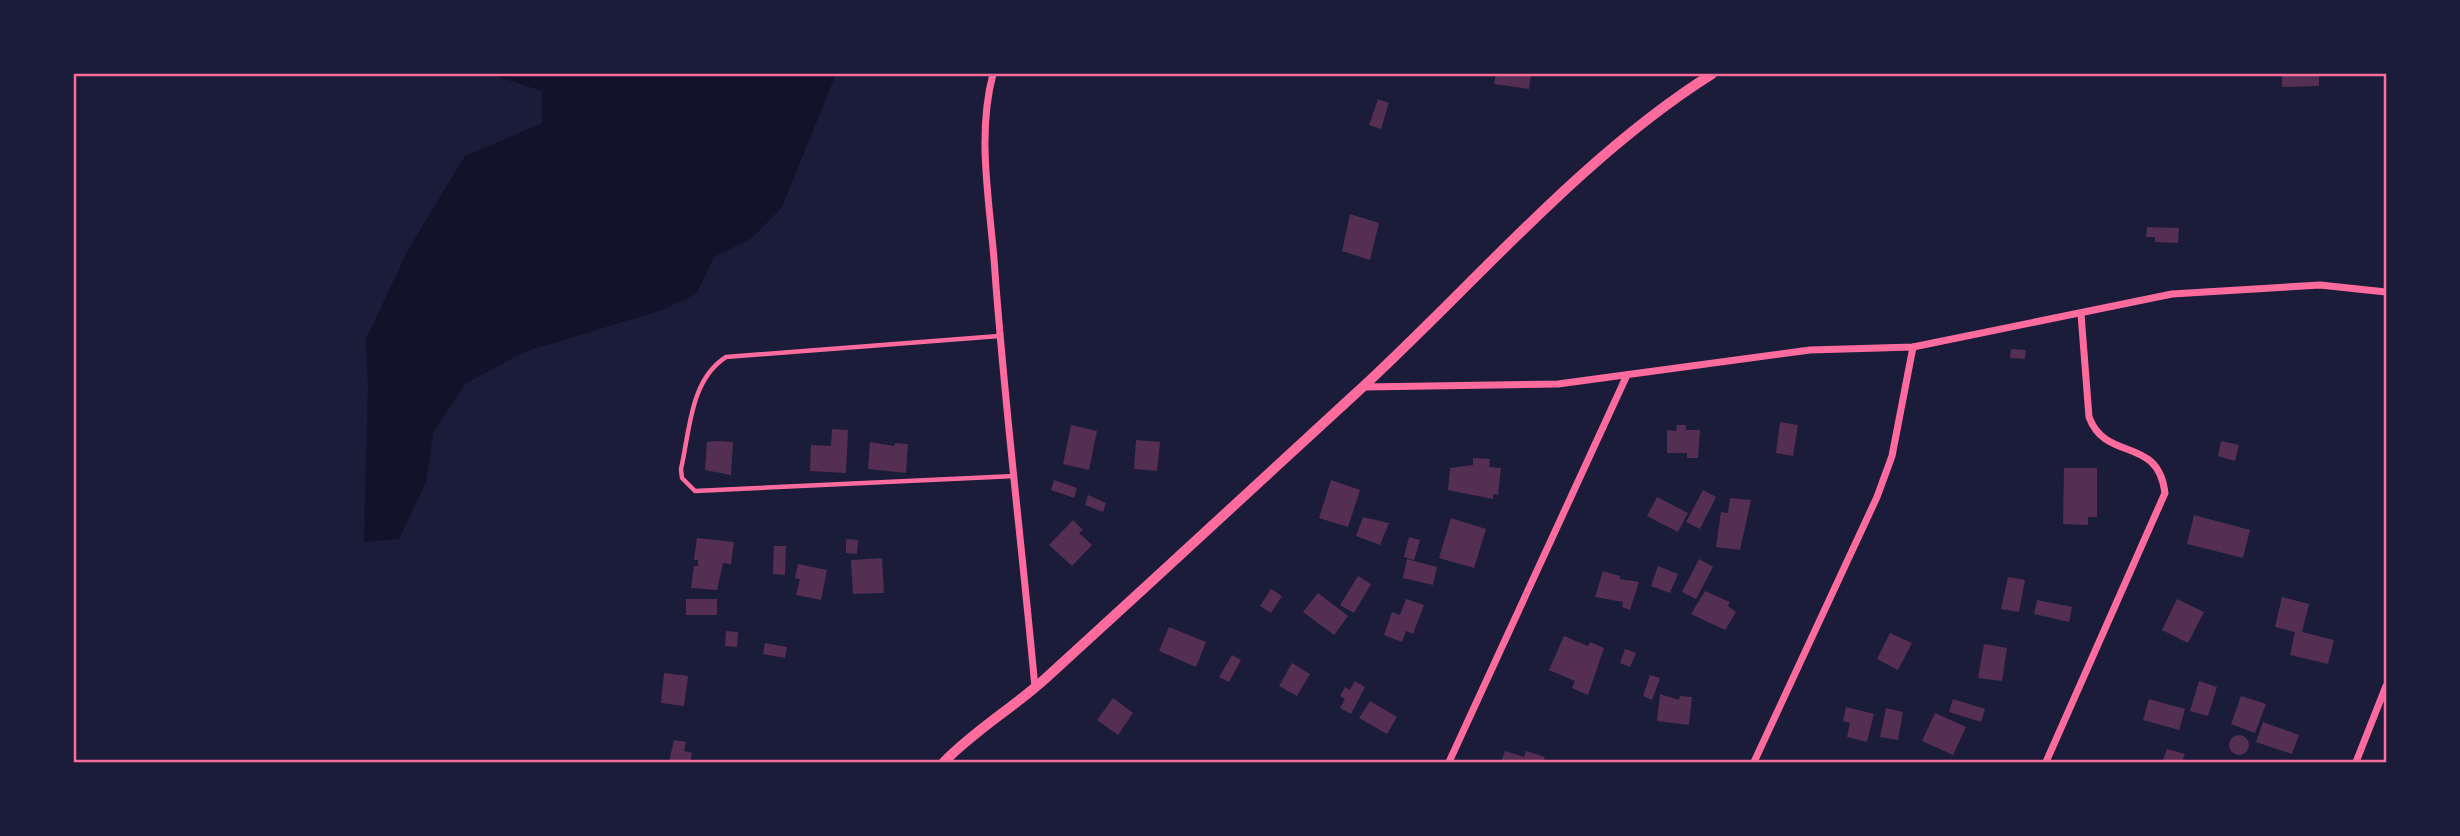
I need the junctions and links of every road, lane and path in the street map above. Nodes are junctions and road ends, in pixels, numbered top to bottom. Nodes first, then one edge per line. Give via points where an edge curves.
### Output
1 (993, 74) edge
2 (1713, 74) edge
3 (2386, 292) edge
4 (2081, 314) junction
5 (999, 336) junction
6 (1913, 347) junction
7 (1627, 375) junction
8 (1364, 387) junction
9 (1016, 476) junction
10 (1035, 688) junction
11 (2386, 689) edge
12 (944, 762) edge
13 (1449, 762) edge
14 (1754, 762) edge
15 (2046, 762) edge
16 (2356, 762) edge

1 - 5 street via 985,125
2 - 8 street via 1668,101 1619,141
3 - 4 street via 2320,285 2172,294
4 - 6 street
4 - 15 street via 2093,429 2103,439 2155,463 2163,475 2165,493
5 - 9 street
5 - 9 lane via 726,357 700,382 682,478 695,491
6 - 7 street via 1810,350
6 - 14 street via 1892,456 1877,497
7 - 8 street via 1558,384
7 - 13 street
8 - 10 street
9 - 10 street
10 - 12 street
11 - 16 street

